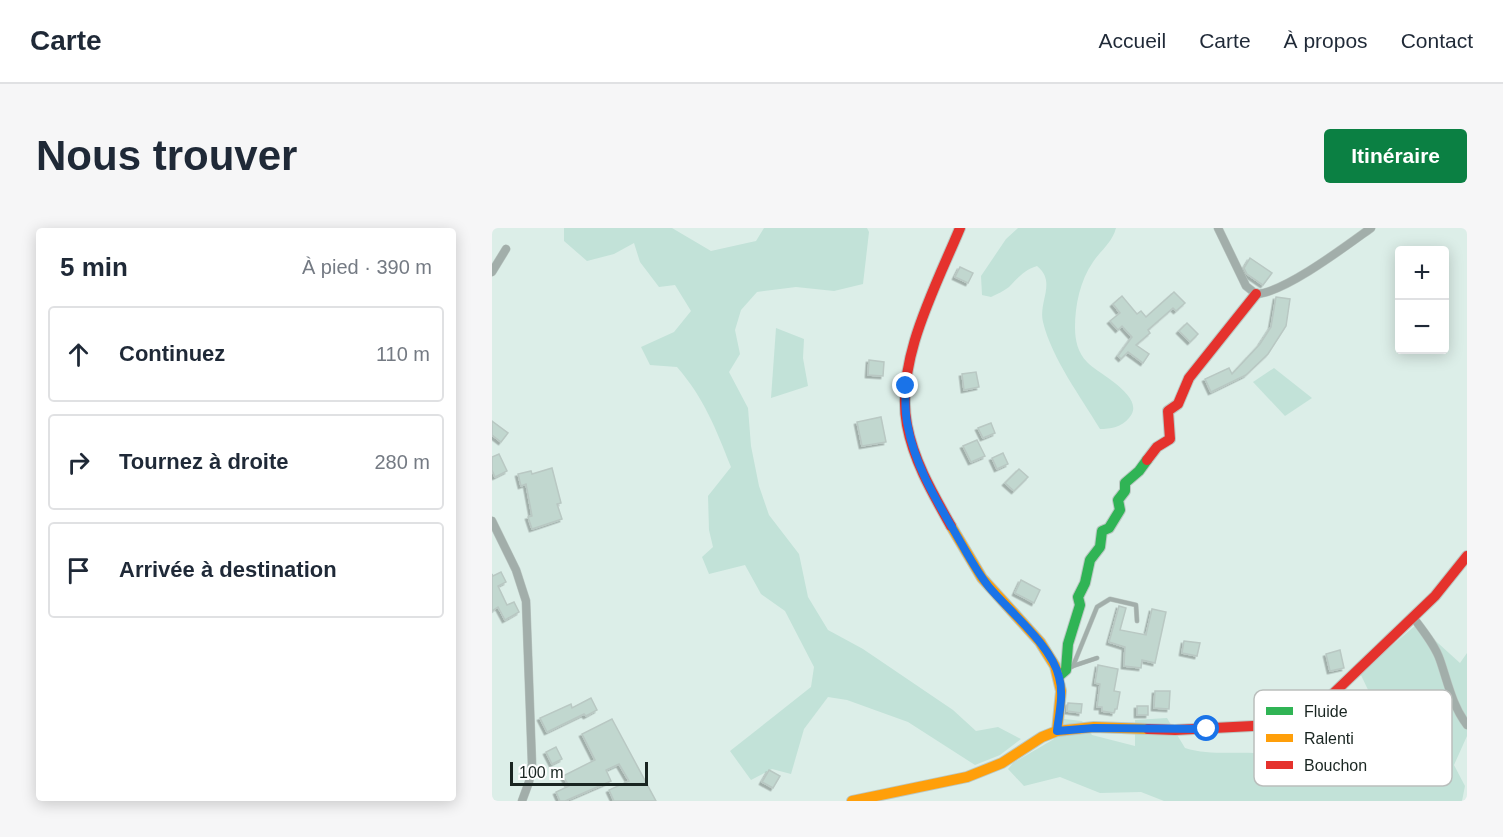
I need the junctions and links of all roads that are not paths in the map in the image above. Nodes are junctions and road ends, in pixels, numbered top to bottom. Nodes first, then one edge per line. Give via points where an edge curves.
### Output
1 (960, 228) edge
2 (1218, 228) edge
3 (1371, 228) edge
4 (506, 249) dead end
5 (492, 272) edge
6 (1256, 294) junction
7 (492, 521) edge
8 (1467, 556) edge
9 (1413, 617) junction
10 (1137, 621) dead end
11 (1097, 658) dead end
12 (1066, 671) junction
13 (1339, 690) edge
14 (1449, 690) edge
15 (1452, 697) edge
16 (1467, 724) edge
17 (1254, 726) edge
18 (1057, 731) junction
19 (522, 801) edge
20 (852, 801) edge

1 - 12 street via 911,356 905,407 908,429 917,459 974,566 1052,661
2 - 6 street via 1246,286
3 - 6 street via 1298,276 1266,294
4 - 5 street
6 - 12 street via 1189,378 1178,404 1168,411 1170,439 1157,447 1140,471 1125,483 1118,500 1120,510 1110,528 1102,531 1100,547 1090,560 1078,597 1080,605 1068,644
7 - 19 street via 516,570 526,602 532,764
8 - 9 street
9 - 13 street
9 - 14 street via 1436,650
10 - 12 lane via 1136,605 1110,599 1097,607
11 - 12 lane
12 - 18 street
15 - 16 street
17 - 18 street
18 - 20 street via 1002,763 967,777

